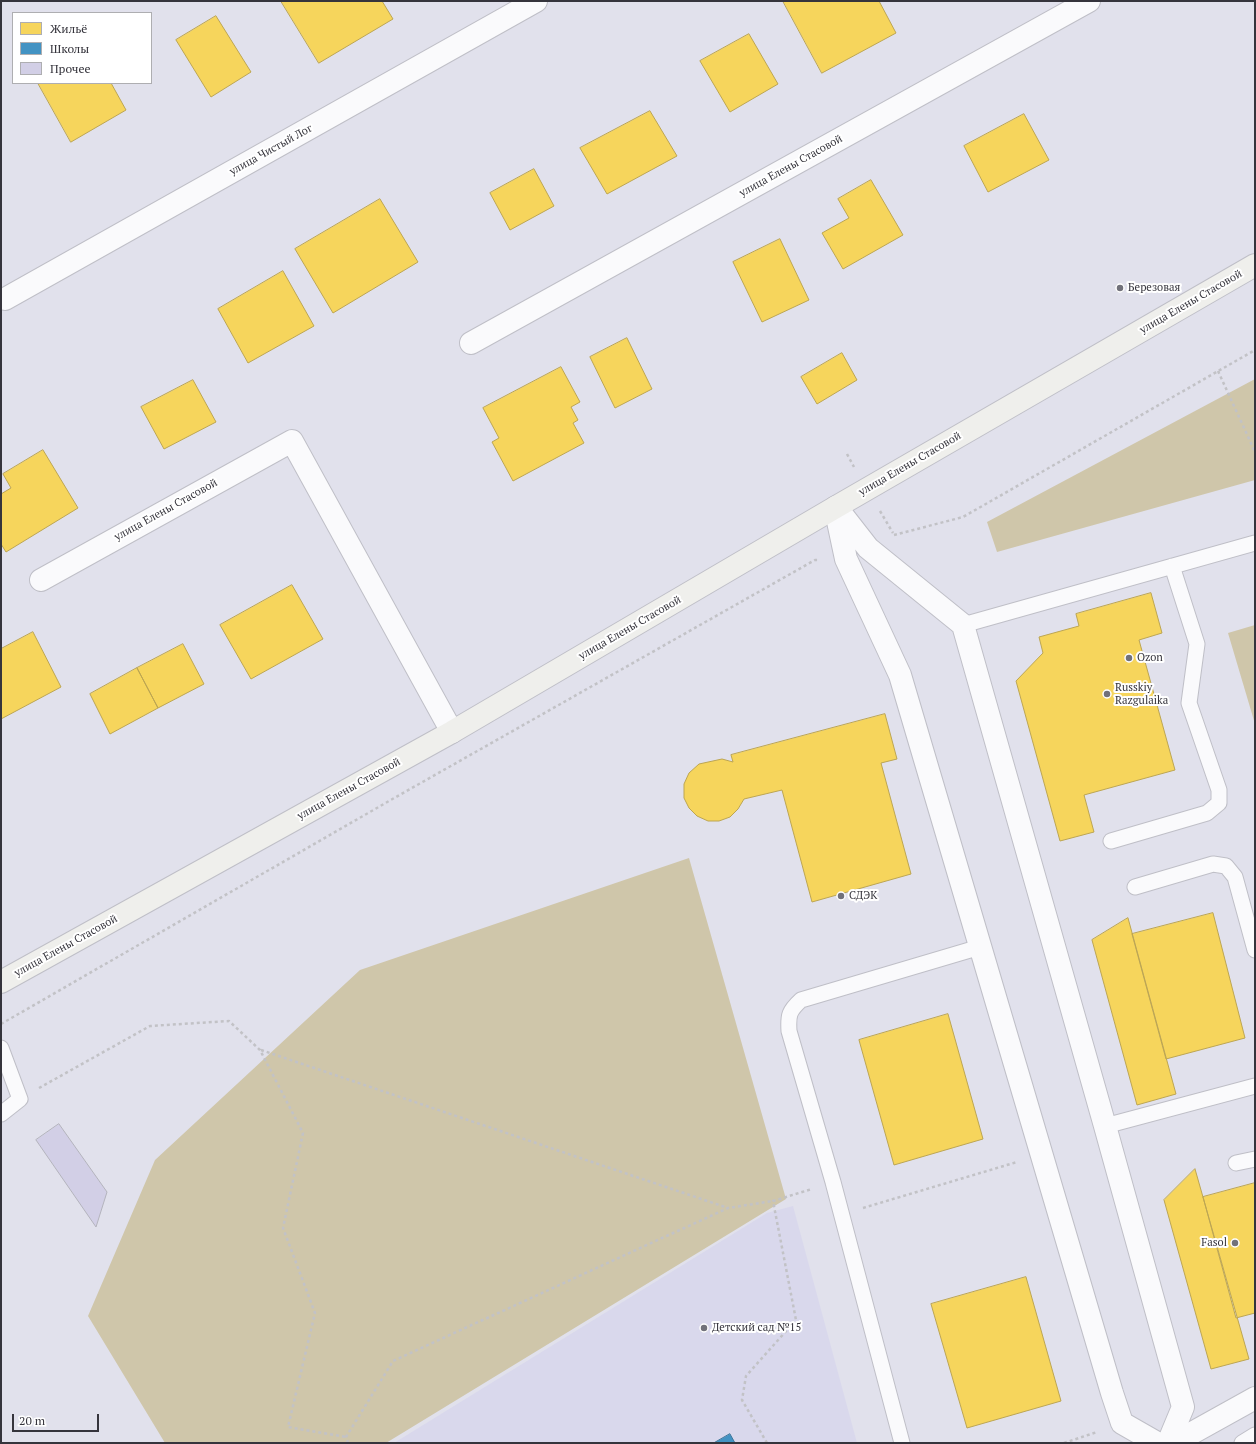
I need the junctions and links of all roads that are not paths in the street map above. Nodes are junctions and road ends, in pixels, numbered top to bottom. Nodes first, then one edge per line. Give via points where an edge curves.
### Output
1 (536, 1) edge
2 (1089, 1) edge
3 (1255, 265) edge
4 (5, 299) dead end
5 (471, 344) dead end
6 (836, 507) junction
7 (1255, 543) edge
8 (1172, 566) junction
9 (40, 580) dead end
10 (963, 625) junction
11 (452, 732) junction
12 (1111, 841) dead end
13 (1135, 887) dead end
14 (980, 947) junction
15 (1255, 950) edge
16 (1, 982) edge
17 (1, 1048) edge
18 (1255, 1086) edge
19 (1, 1114) edge
20 (1105, 1126) junction
21 (1255, 1159) edge
22 (1236, 1163) dead end
23 (1255, 1398) edge
24 (1255, 1435) edge
25 (902, 1443) edge
26 (1157, 1443) edge
27 (1168, 1443) edge
28 (1174, 1443) edge
29 (1242, 1443) edge

1 - 4 street, улица Чистый Лог
2 - 5 street, улица Елены Стасовой
3 - 6 main road, улица Елены Стасовой
6 - 10 street via 868,548
6 - 11 main road, улица Елены Стасовой
6 - 14 street via 846,559 900,675
7 - 8 lane
8 - 10 lane
8 - 12 lane via 1197,644 1190,703 1219,790 1219,802 1208,813
9 - 11 street, улица Елены Стасовой via 292,441
10 - 20 street
11 - 16 main road, улица Елены Стасовой
13 - 15 lane via 1213,864 1226,866 1235,877
14 - 25 lane via 801,1000 791,1009 788,1020
14 - 26 street via 1122,1423
17 - 19 lane via 20,1099
18 - 20 lane
20 - 27 street via 1183,1407
21 - 22 lane
23 - 28 street
24 - 29 lane

